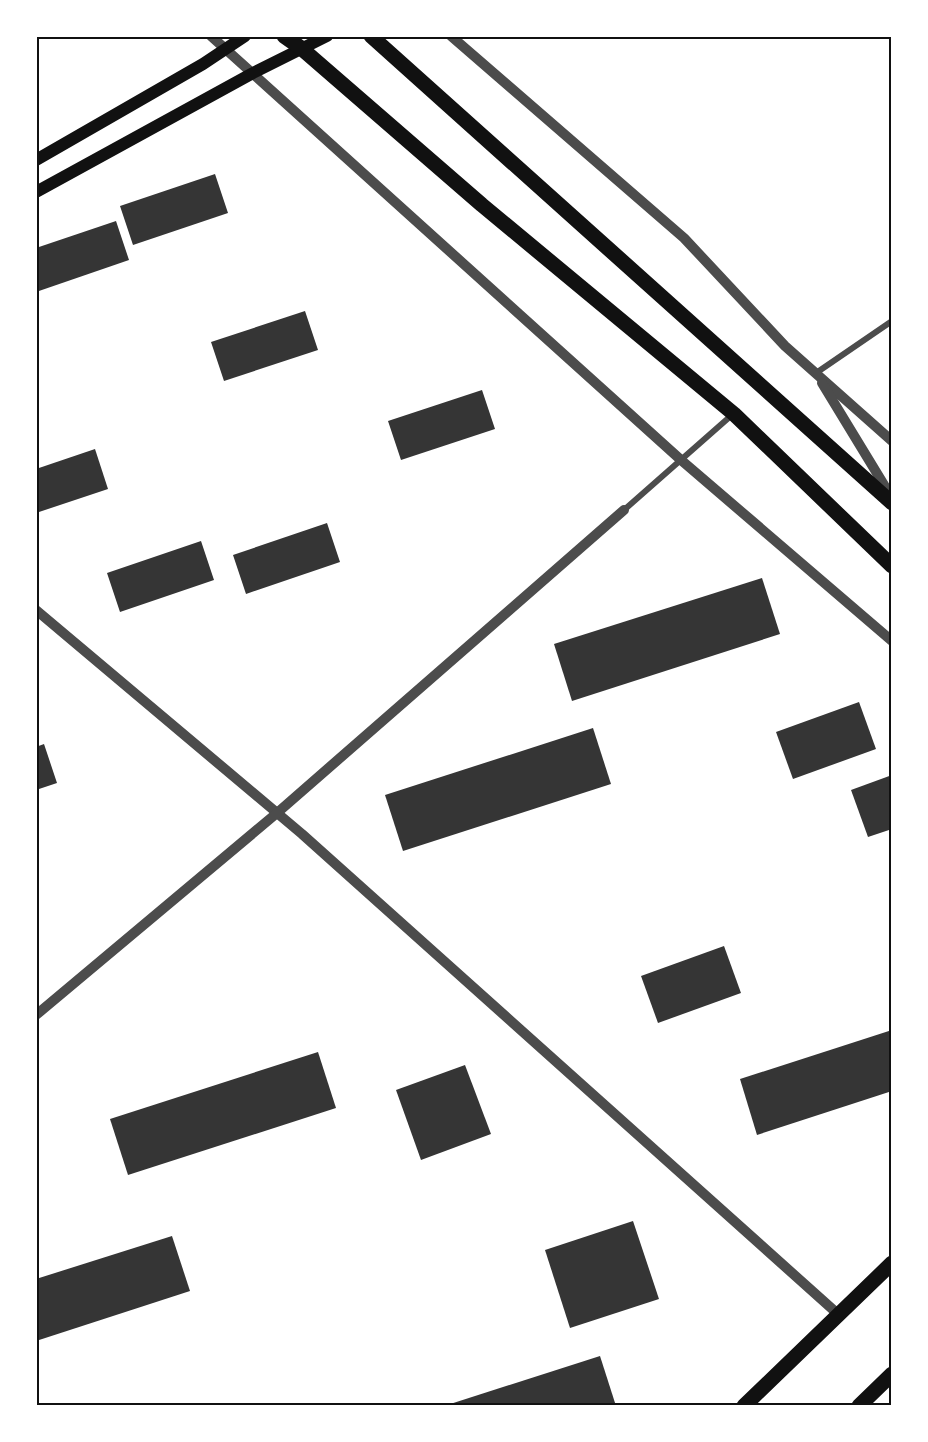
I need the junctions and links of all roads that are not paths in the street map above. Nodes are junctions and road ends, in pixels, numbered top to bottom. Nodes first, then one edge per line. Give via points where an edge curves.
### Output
1 (211, 36) edge
2 (245, 36) edge
3 (284, 36) edge
4 (327, 36) edge
5 (371, 36) edge
6 (451, 36) edge
7 (302, 48) junction
8 (226, 50) junction
9 (253, 73) junction
10 (36, 160) edge
11 (36, 192) edge
12 (892, 321) edge
13 (816, 373) junction
14 (734, 414) junction
15 (892, 441) edge
16 (681, 460) junction
17 (892, 501) edge
18 (624, 510) joint
19 (892, 566) edge
20 (36, 610) edge
21 (892, 641) edge
22 (277, 813) junction
23 (36, 1015) edge
24 (892, 1263) edge
25 (839, 1315) junction
26 (892, 1374) edge
27 (744, 1406) edge
28 (859, 1406) edge

1 - 8 street
2 - 8 main road
3 - 7 main road
4 - 7 main road
5 - 17 main road
6 - 13 street via 684,238 785,346
7 - 9 main road
7 - 14 main road via 482,205
8 - 9 street
8 - 10 main road
9 - 11 main road
9 - 16 street
12 - 13 street
13 - 15 street
13 - 17 street
14 - 16 street
14 - 19 main road
16 - 18 street
16 - 21 street
18 - 22 street
20 - 22 street
22 - 23 street
22 - 25 street
24 - 25 main road
25 - 27 main road
26 - 28 main road

